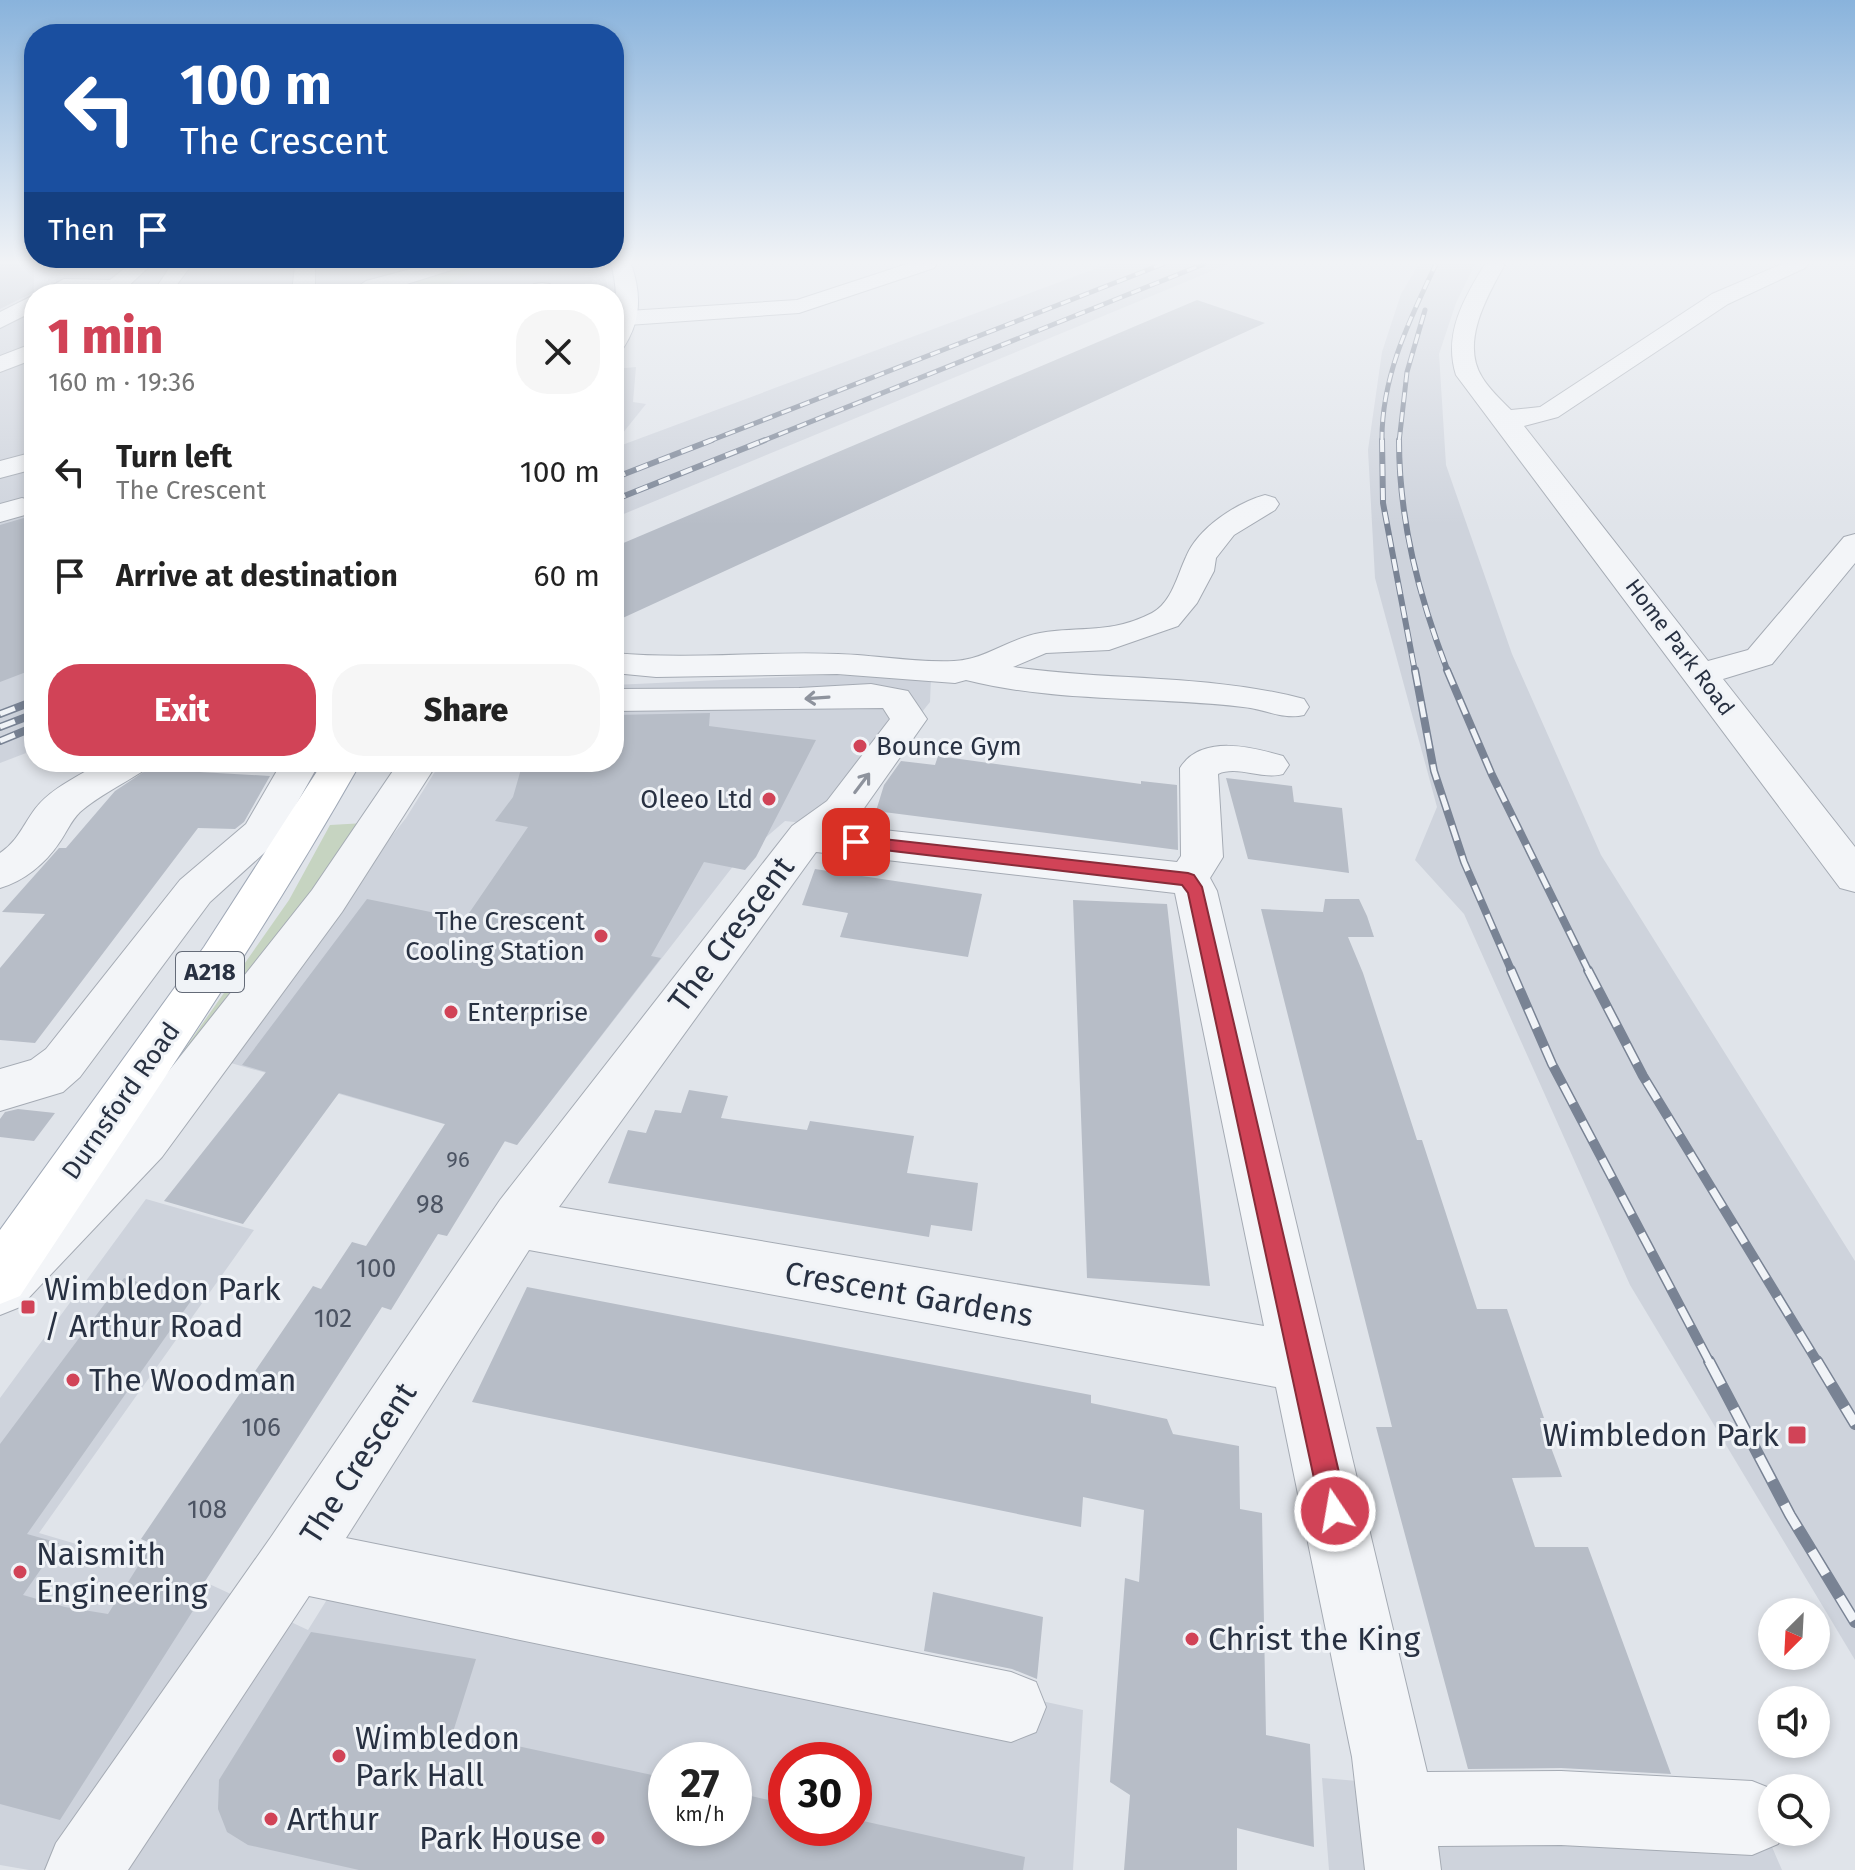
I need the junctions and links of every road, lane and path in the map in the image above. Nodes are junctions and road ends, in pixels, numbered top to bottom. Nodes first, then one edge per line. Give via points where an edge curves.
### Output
1 (1461, 351) edge
2 (1640, 351) edge
3 (24, 359) edge
4 (4, 376) edge
5 (1504, 418) junction
6 (24, 463) edge
7 (0, 470) edge
8 (1265, 504) dead end
9 (1855, 543) edge
10 (624, 664) edge
11 (965, 669) junction
12 (1700, 673) junction
13 (624, 700) edge
14 (1291, 707) dead end
15 (1270, 765) dead end
16 (114, 772) edge
17 (295, 772) edge
18 (336, 772) edge
19 (412, 772) edge
20 (806, 836) junction
21 (0, 873) edge
22 (1855, 877) edge
23 (1188, 879) junction
24 (0, 1090) edge
25 (519, 1218) junction
26 (0, 1277) edge
27 (0, 1287) edge
28 (1301, 1358) junction
29 (294, 1560) junction
30 (1011, 1707) dead end
31 (1752, 1818) dead end
32 (1400, 1840) edge
33 (83, 1870) edge

1 - 5 street, Home Park Road via 1469,377
2 - 5 street via 1542,416
3 - 4 street
5 - 12 street, Home Park Road
6 - 7 street
8 - 11 street via 1223,529 1201,557 1181,603 1166,619 1109,640 1041,643
9 - 12 street via 1760,657
10 - 11 street
11 - 14 street via 1069,686 1246,696
12 - 22 street, Home Park Road
20 -> 13 street via 841,811 909,719 895,699 871,695
15 - 23 street via 1222,757 1199,768 1202,857
16 - 21 street via 70,799 50,818 43,836
17 - 24 street via 260,834 195,891 63,1063 46,1077
18 - 26 main road, Durnsford Road / A218 via 304,830
19 - 27 street via 327,901 144,1141
20 - 23 street, The Crescent
20 - 25 street, The Crescent
23 - 28 street via 1205,923
25 - 28 street, Crescent Gardens via 556,1232
25 - 29 street, The Crescent
28 - 32 street
29 - 30 street
29 - 33 street, The Crescent
31 - 32 street via 1561,1808

